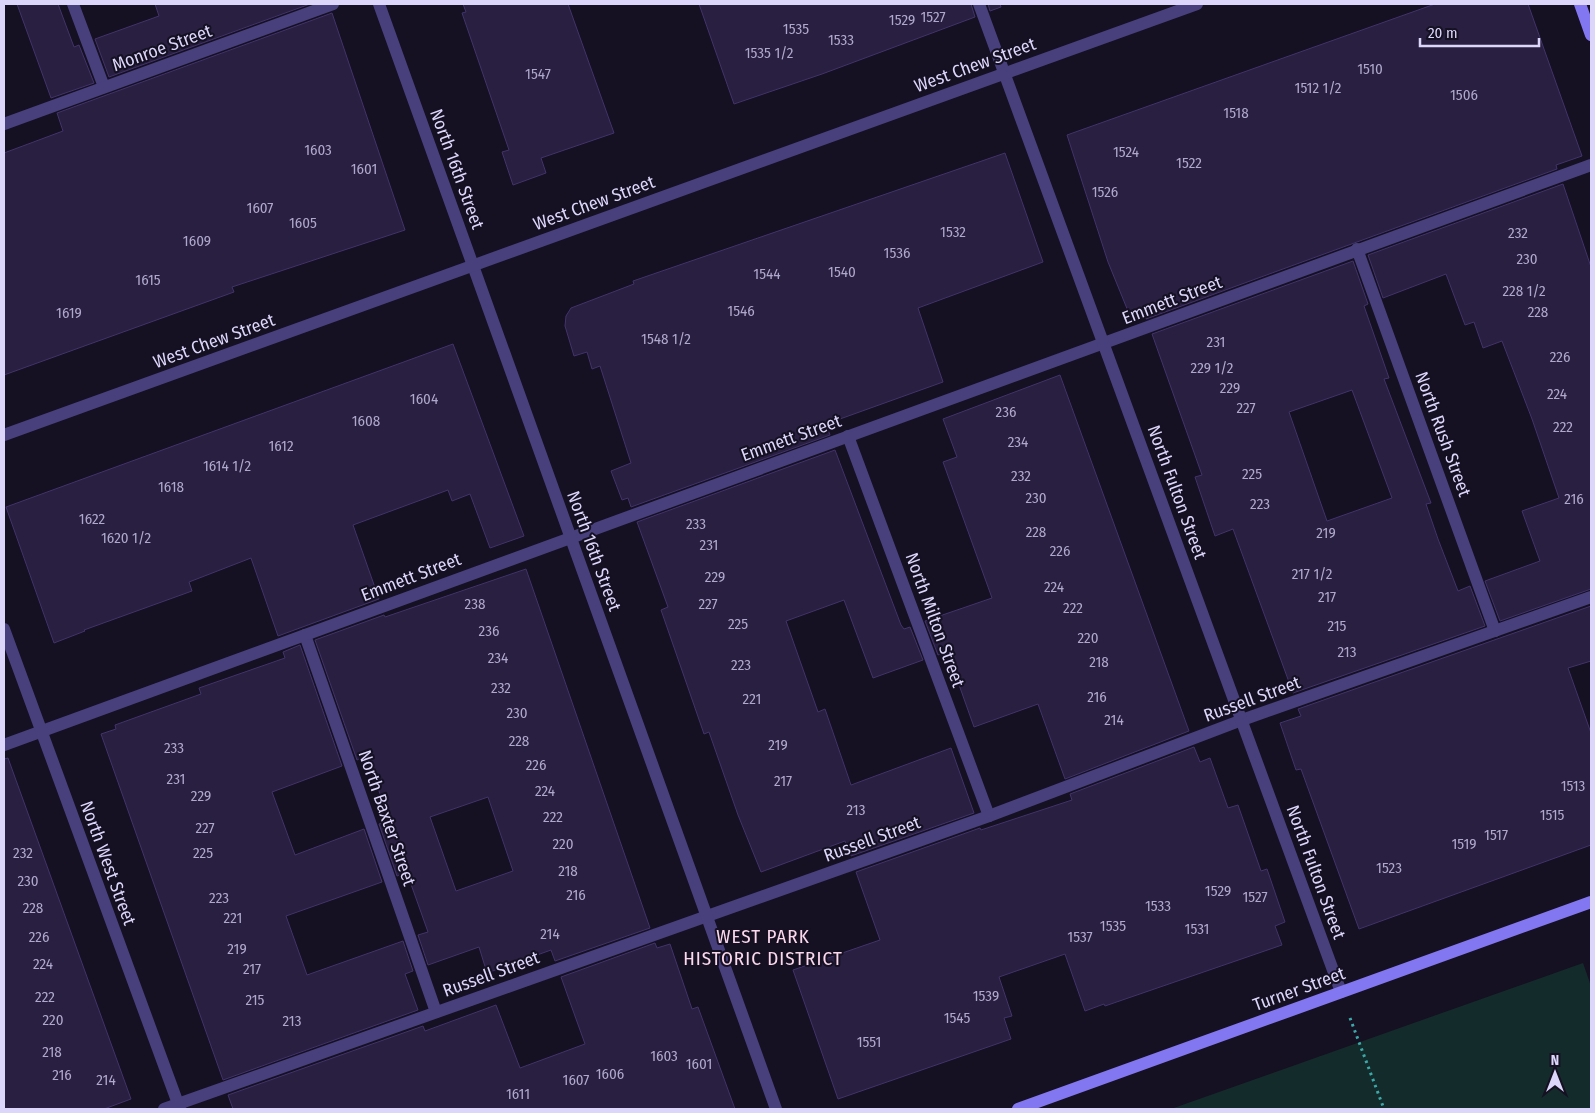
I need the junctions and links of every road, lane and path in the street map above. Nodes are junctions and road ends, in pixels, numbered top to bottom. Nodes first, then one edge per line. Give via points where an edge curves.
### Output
1 (73, 4) edge
2 (333, 4) edge
3 (379, 4) edge
4 (979, 4) edge
5 (1197, 4) edge
6 (1580, 4) edge
7 (1591, 35) edge
8 (1004, 74) junction
9 (104, 87) junction
10 (4, 124) edge
11 (1591, 165) edge
12 (1357, 249) junction
13 (473, 265) junction
14 (1104, 344) junction
15 (4, 435) edge
16 (848, 436) junction
17 (570, 536) junction
18 (1591, 597) edge
19 (4, 629) edge
20 (1495, 632) junction
21 (305, 635) junction
22 (1242, 720) junction
23 (41, 731) junction
24 (4, 744) edge
25 (988, 816) junction
26 (1591, 902) edge
27 (706, 916) junction
28 (1341, 992) junction
29 (436, 1012) junction
30 (179, 1107) edge
31 (164, 1109) edge
32 (776, 1109) edge
33 (1018, 1109) edge
34 (1384, 1109) edge

1 - 9 street
2 - 9 street, Monroe Street
3 - 13 street, North 16th Street
4 - 8 street, North Fulton Street
5 - 8 street, West Chew Street
6 - 7 street
8 - 13 street, West Chew Street
8 - 14 street, North Fulton Street
9 - 10 street, Monroe Street
11 - 12 street, Emmett Street
12 - 14 street, Emmett Street
12 - 20 street, North Rush Street
13 - 15 street, West Chew Street
13 - 17 street, North 16th Street
14 - 16 street, Emmett Street
14 - 22 street, North Fulton Street
16 - 17 street, Emmett Street
16 - 25 street, North Milton Street
17 - 21 street, Emmett Street
17 - 27 street, North 16th Street
18 - 20 street, Russell Street
19 - 23 street, North West Street
20 - 22 street, Russell Street
21 - 23 street, Emmett Street
21 - 29 street, North Baxter Street
22 - 25 street, Russell Street
22 - 28 street, North Fulton Street
23 - 24 street, Emmett Street
23 - 30 street, North West Street
25 - 27 street, Russell Street
26 - 28 street, Turner Street
27 - 29 street, Russell Street
27 - 32 street, North 16th Street
28 - 33 street, Turner Street
28 - 34 path
29 - 30 street, Russell Street
30 - 31 street, Russell Street

